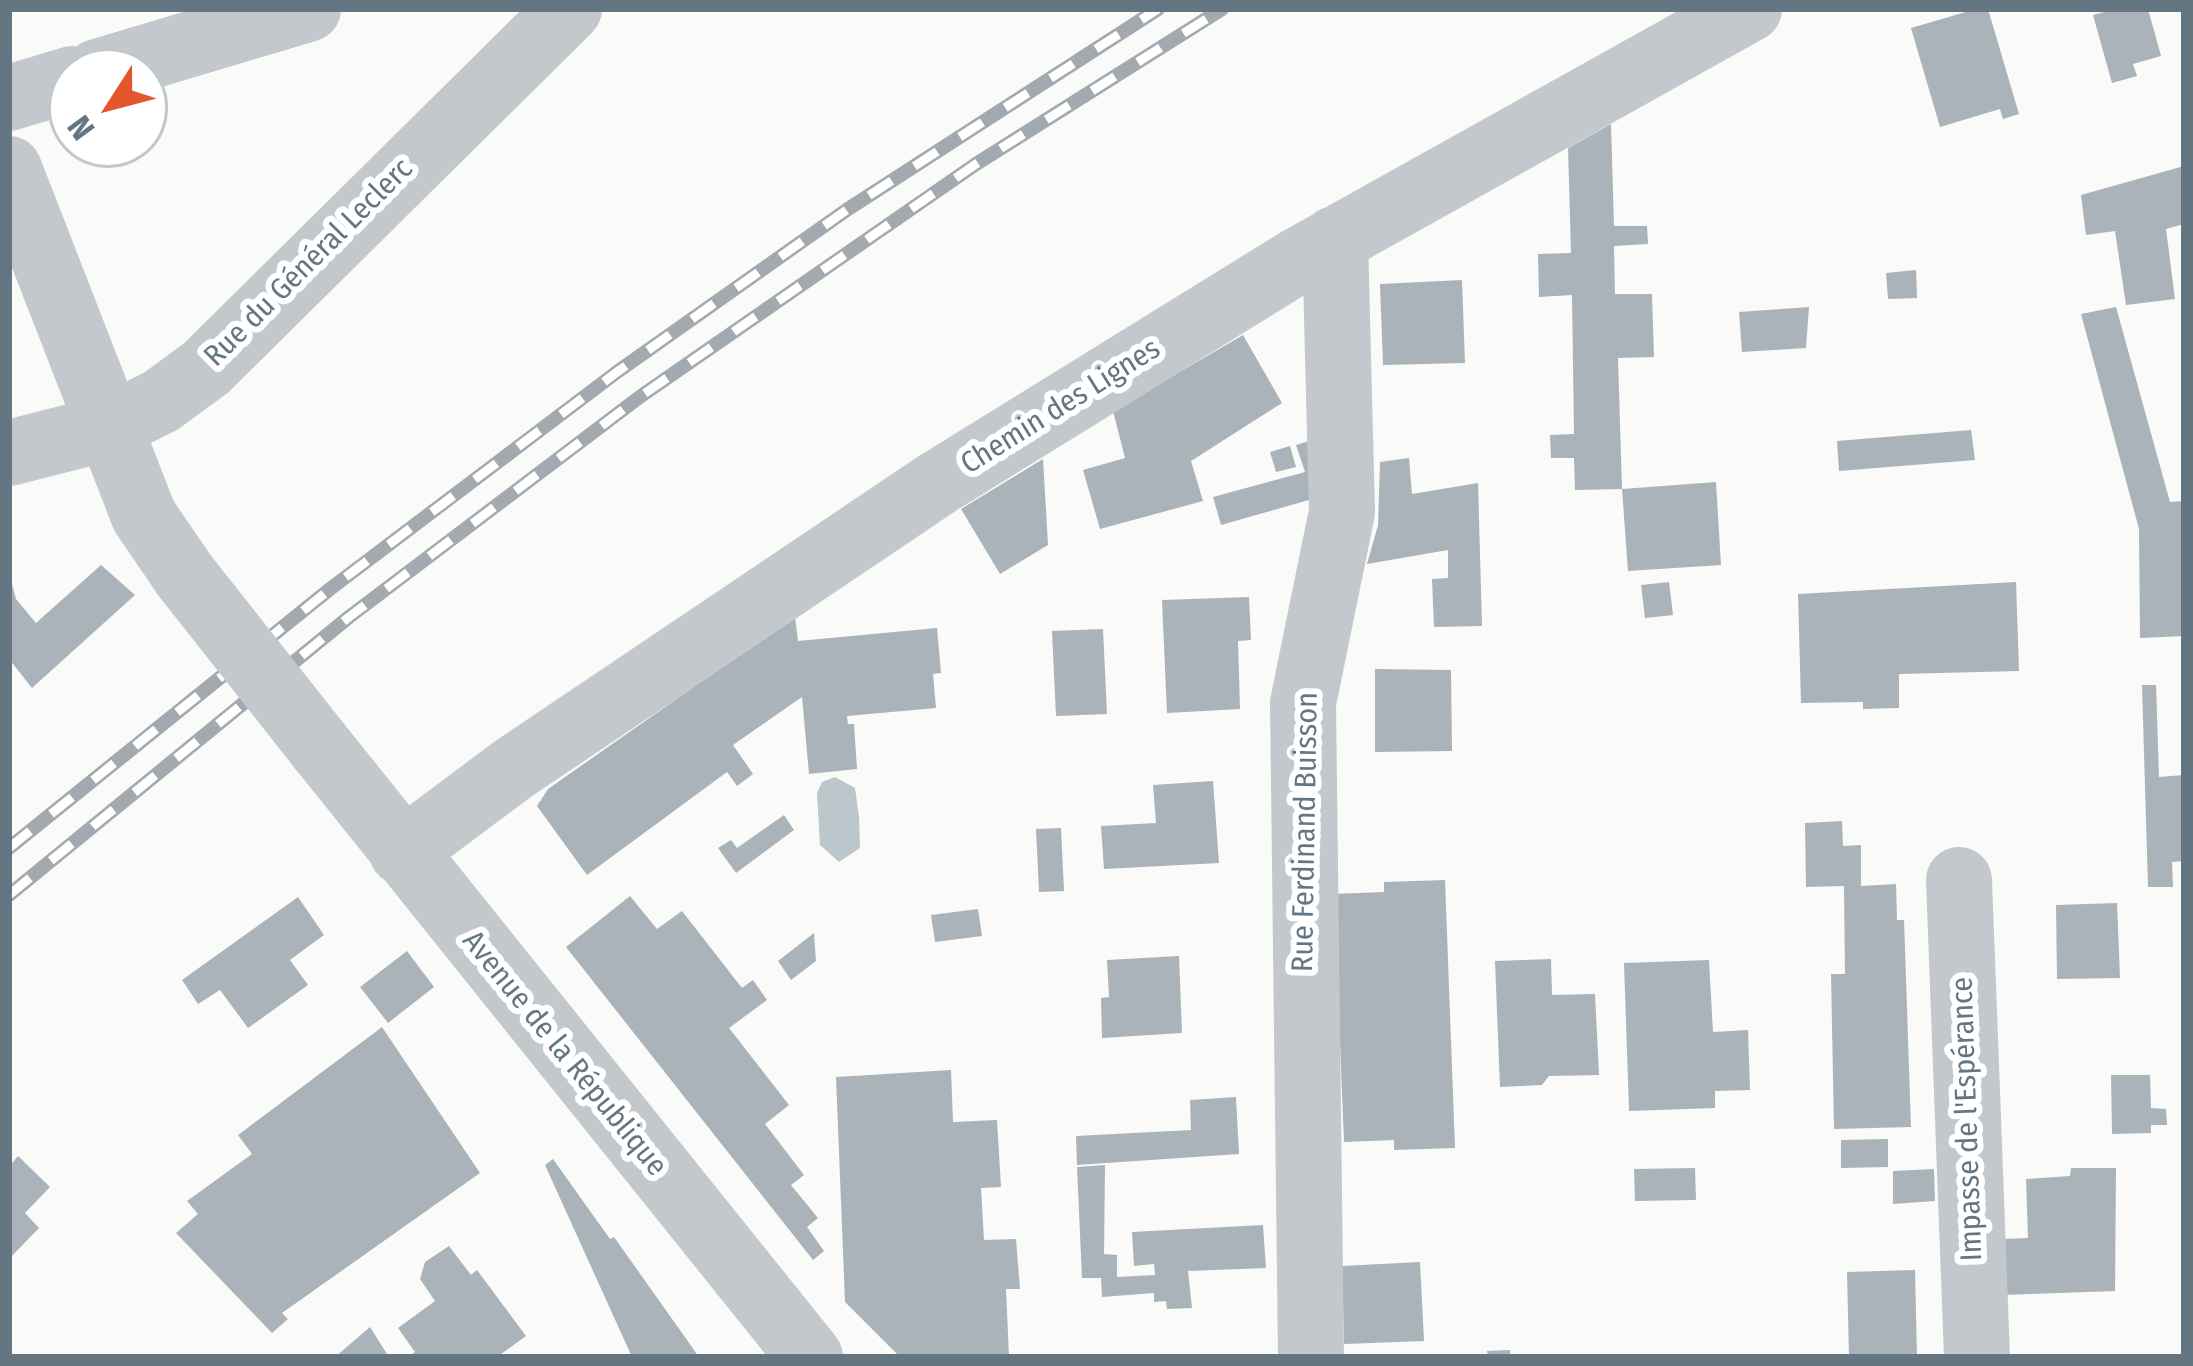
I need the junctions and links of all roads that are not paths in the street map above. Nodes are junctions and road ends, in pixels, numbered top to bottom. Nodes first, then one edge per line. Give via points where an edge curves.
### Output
1 (308, 9) edge
2 (1748, 9) edge
3 (556, 20) edge
4 (168, 51) edge
5 (48, 87) edge
6 (9, 98) edge
7 (9, 169) edge
8 (1335, 239) junction
9 (107, 428) junction
10 (9, 453) edge
11 (402, 852) junction
12 (1959, 880) dead end
13 (810, 1357) edge
14 (1311, 1357) edge
15 (1977, 1357) edge

1 - 4 street
2 - 8 street, Chemin des Lignes
3 - 9 street, Rue du Général Leclerc via 206,368
5 - 6 street
7 - 9 street, Avenue de la République
8 - 11 street, Chemin des Lignes via 938,483
8 - 14 street, Rue Ferdinand Buisson via 1342,512 1303,703
9 - 10 street, Rue du Général Leclerc
9 - 11 street, Avenue de la République, bridge via 144,516 184,577
11 - 13 street, Avenue de la République
12 - 15 street, Impasse de l'Espérance

